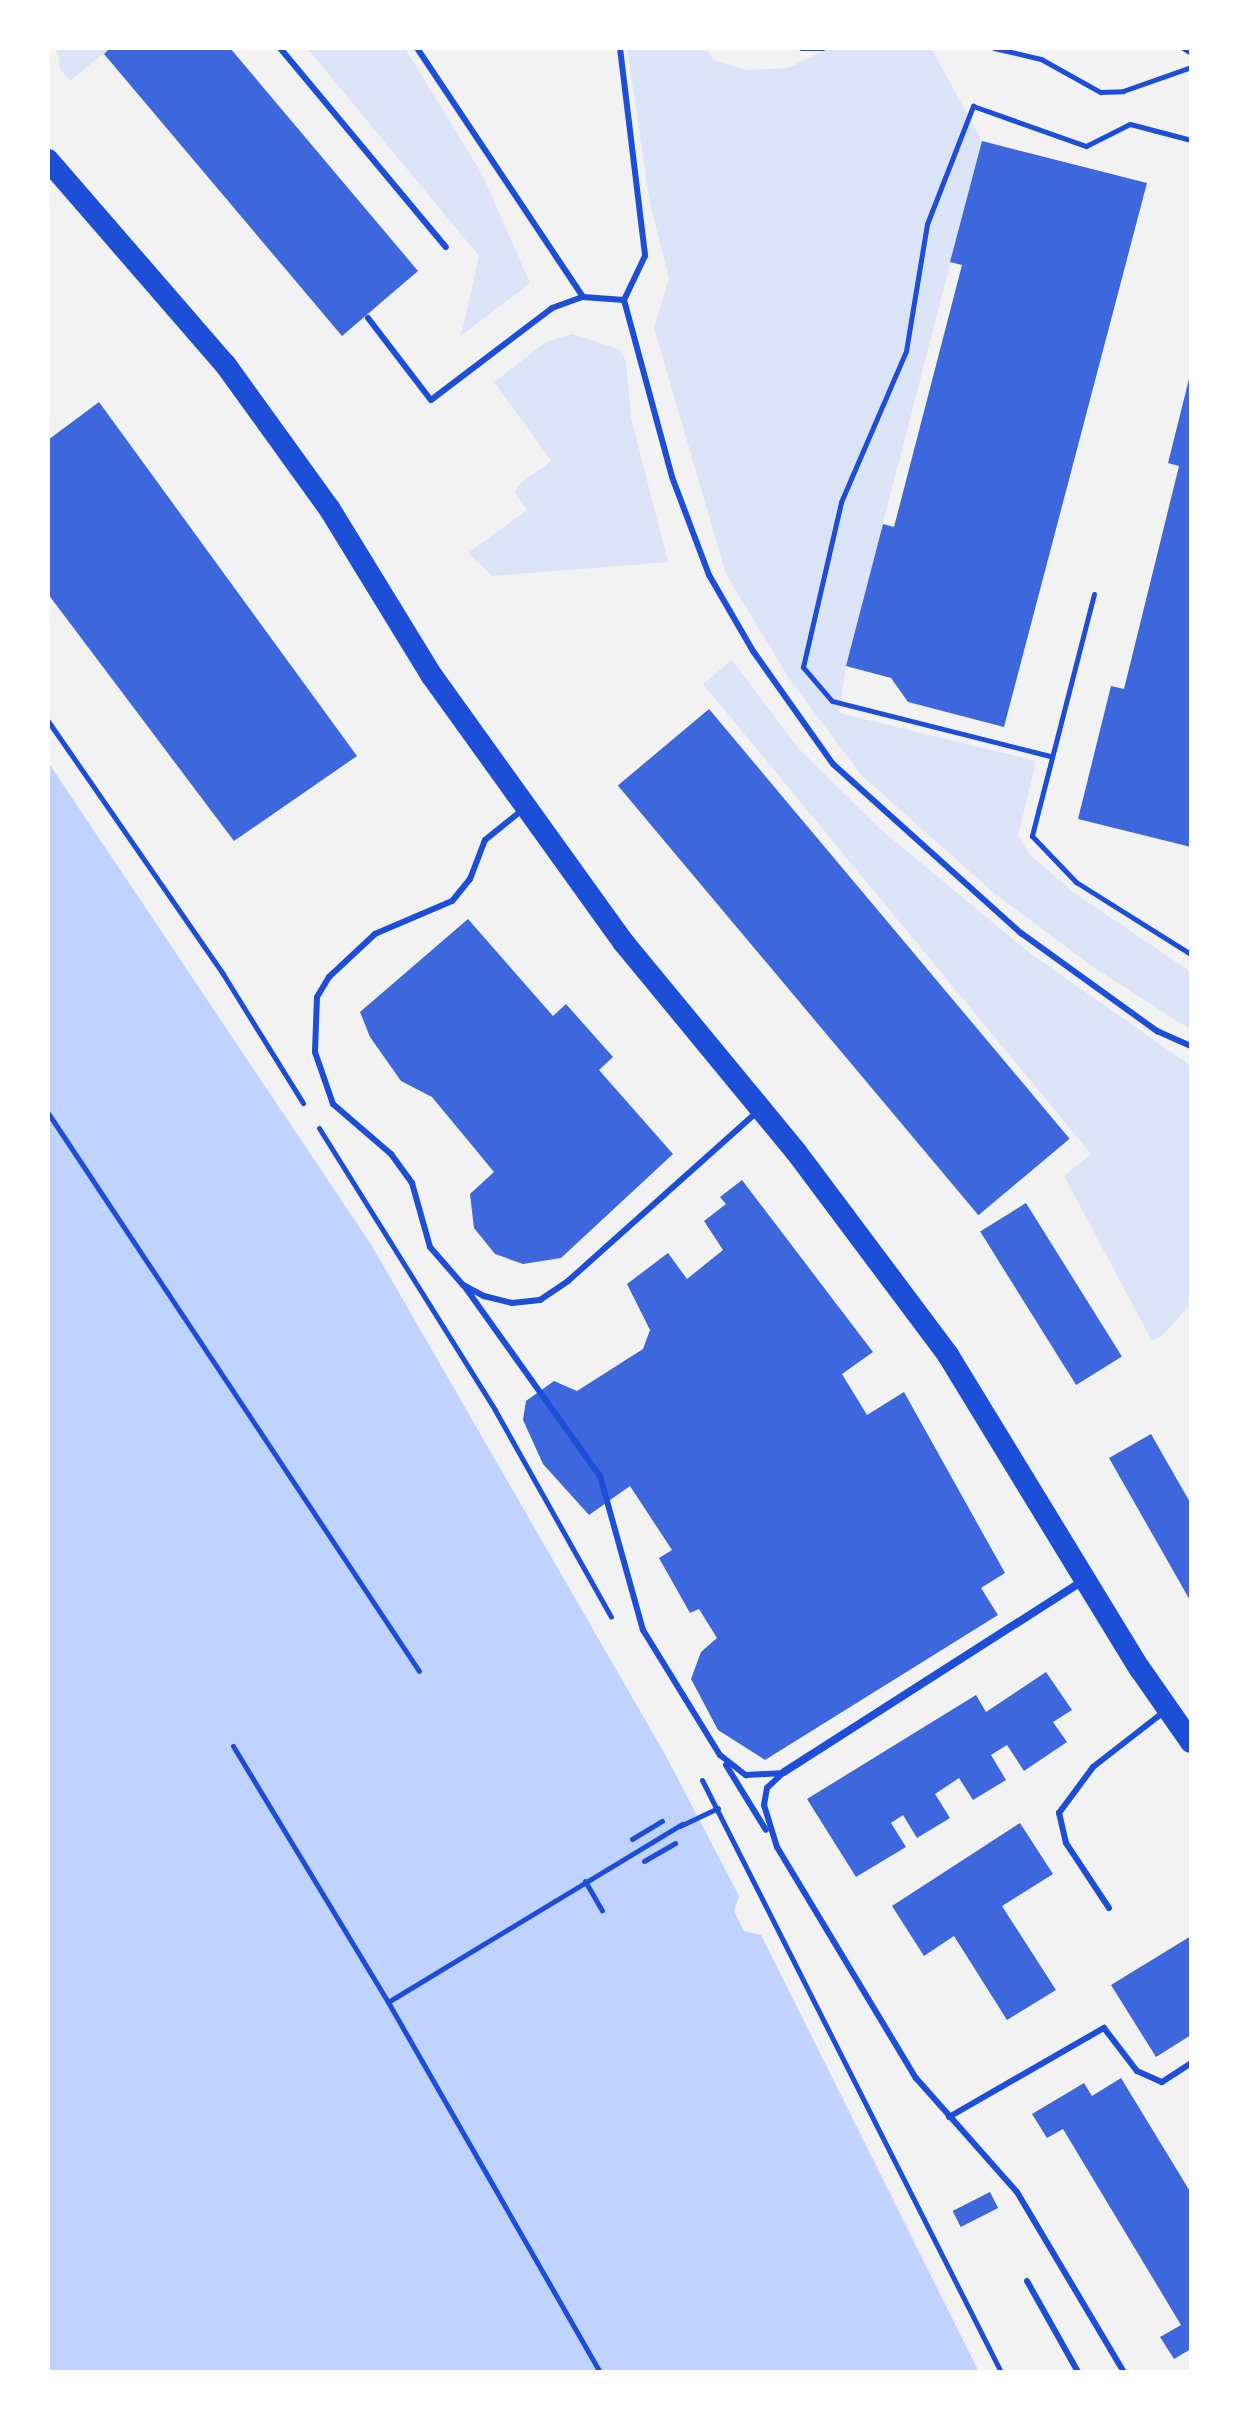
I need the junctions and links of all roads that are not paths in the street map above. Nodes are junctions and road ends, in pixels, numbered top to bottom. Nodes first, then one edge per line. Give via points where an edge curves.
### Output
1 (280, 48) edge
2 (417, 48) edge
3 (620, 48) edge
4 (802, 48) edge
5 (823, 48) edge
6 (48, 160) edge
7 (446, 247) dead end
8 (583, 297) junction
9 (624, 300) junction
10 (368, 318) dead end
11 (526, 807) junction
12 (1191, 1046) edge
13 (761, 1108) junction
14 (463, 1285) junction
15 (1085, 1579) junction
16 (1167, 1710) junction
17 (1188, 1731) edge
18 (720, 1755) junction
19 (784, 1772) junction
20 (777, 1847) junction
21 (1109, 1908) dead end
22 (1190, 2066) edge
23 (949, 2117) junction
24 (1027, 2281) dead end
25 (1078, 2372) edge
26 (1124, 2372) edge

1 - 7 lane
2 - 8 lane
3 - 9 lane via 645,256
4 - 5 lane
6 - 11 highway via 225,364 329,508 432,676
8 - 9 lane
8 - 10 lane via 552,308 431,400
9 - 12 lane via 672,477 709,575 800,721 833,764 1021,933 1157,1031
11 - 13 highway via 624,943
11 - 14 lane via 485,840 470,879 452,901 375,934 352,954 317,997 313,1022 315,1052 333,1104 391,1154 412,1183 430,1247
13 - 14 lane via 568,1281 540,1300 512,1303
13 - 15 highway via 948,1355
14 - 18 lane via 600,1476 643,1630
15 - 16 highway
15 - 19 street
16 - 17 highway
16 - 21 lane via 1093,1767 1059,1813 1066,1843
18 - 19 lane via 746,1775
18 - 20 lane
19 - 20 lane via 767,1788 764,1805
20 - 23 lane via 916,2078
22 - 23 lane via 1162,2082 1137,2071 1104,2028
23 - 26 lane via 1017,2192
24 - 25 lane

